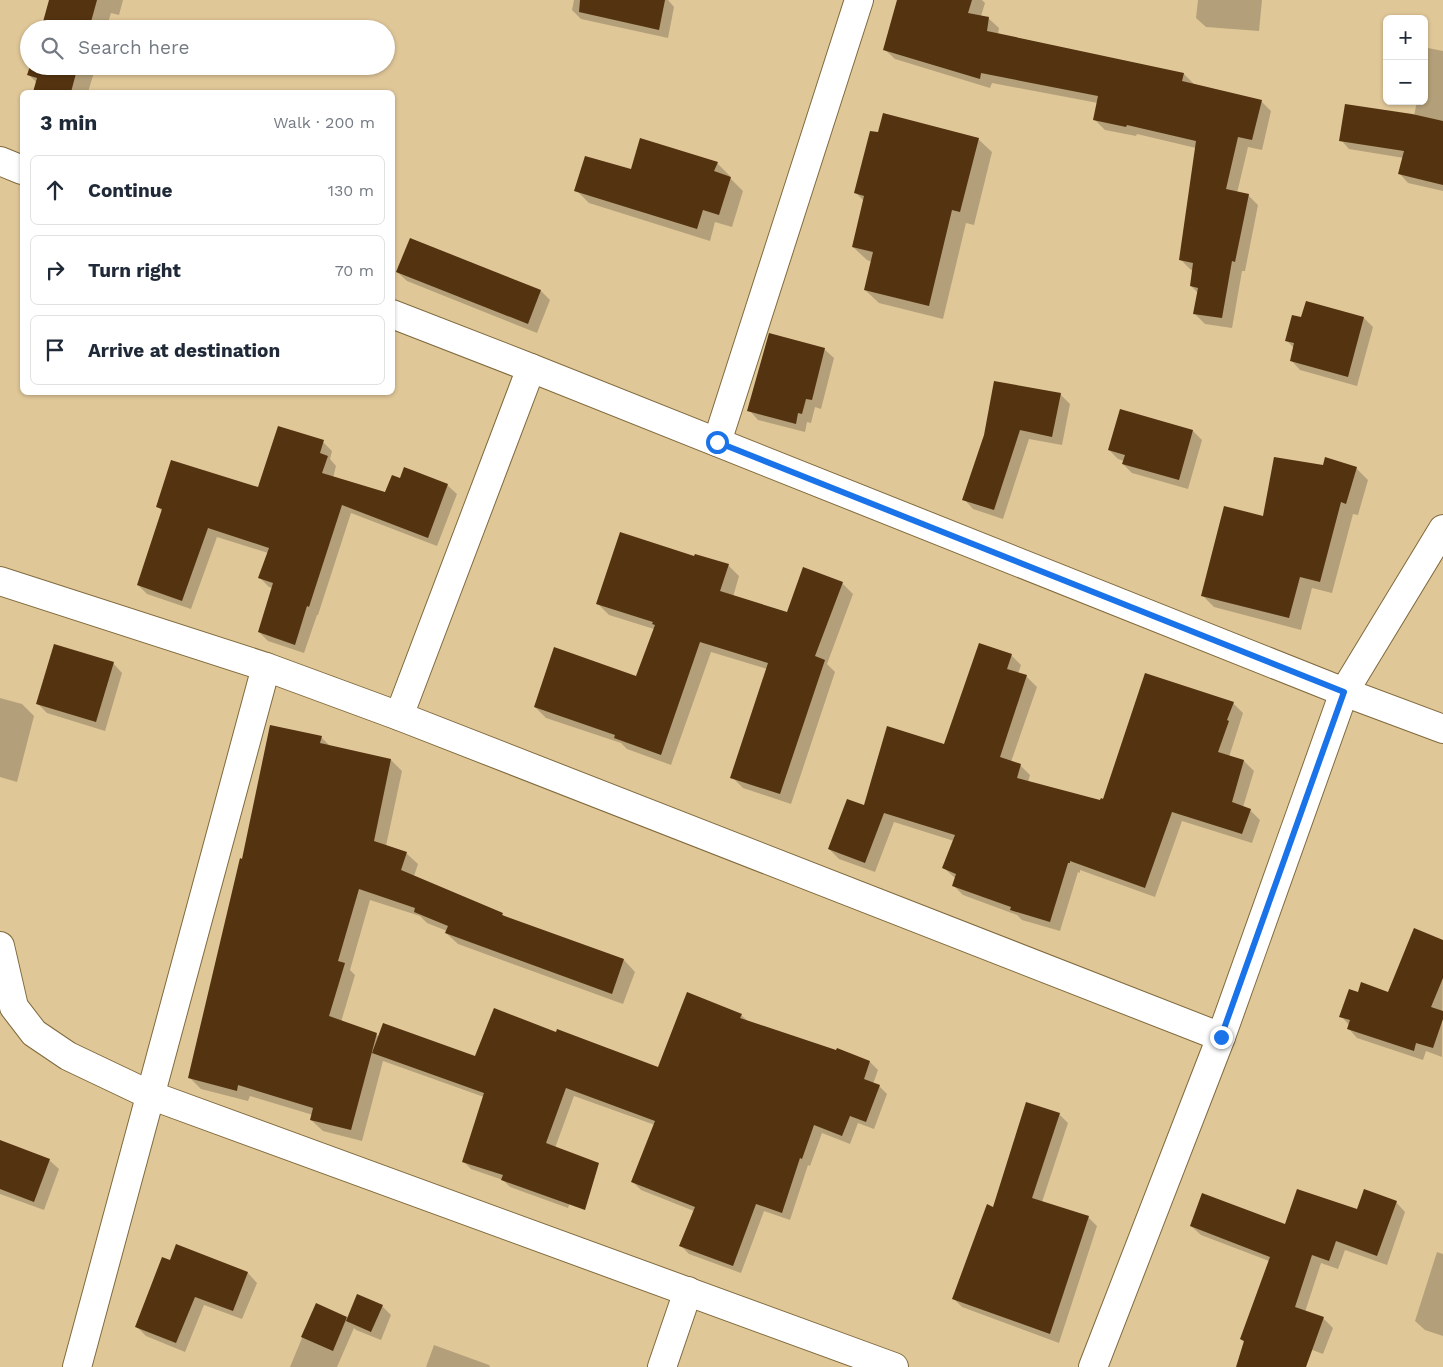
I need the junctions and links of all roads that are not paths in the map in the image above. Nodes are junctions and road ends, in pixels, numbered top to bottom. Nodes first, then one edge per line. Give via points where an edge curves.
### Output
1 (859, 0) edge
2 (0, 161) edge
3 (20, 169) edge
4 (395, 315) edge
5 (531, 368) junction
6 (717, 442) junction
7 (1443, 529) edge
8 (0, 581) edge
9 (266, 667) junction
10 (1344, 692) junction
11 (399, 716) junction
12 (1443, 728) edge
13 (0, 946) edge
14 (1221, 1037) junction
15 (150, 1095) junction
16 (688, 1291) junction
17 (77, 1367) edge
18 (662, 1367) edge
19 (894, 1367) edge
20 (1093, 1367) edge

1 - 6 street
2 - 3 street
4 - 5 street
5 - 6 street
5 - 11 street
6 - 10 street
7 - 10 street
8 - 9 street
9 - 11 street
9 - 15 street
10 - 12 street
10 - 14 street
11 - 14 street
13 - 15 street via 14,1007 34,1033 68,1056
14 - 20 street
15 - 16 street
15 - 17 street
16 - 18 street
16 - 19 street

